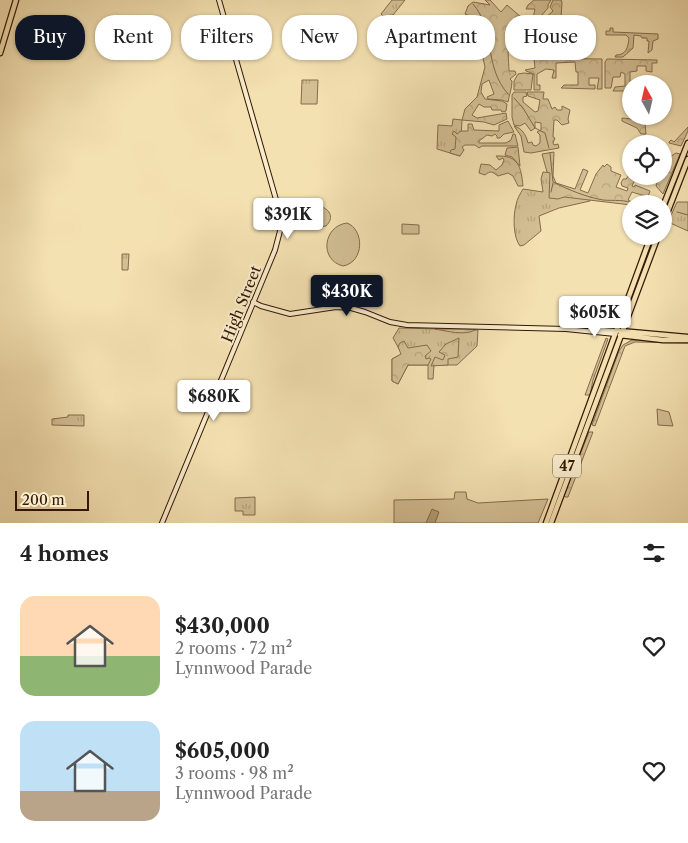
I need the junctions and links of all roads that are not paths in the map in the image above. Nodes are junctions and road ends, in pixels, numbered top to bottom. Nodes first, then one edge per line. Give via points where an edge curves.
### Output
1 (15, 0) edge
2 (219, 0) edge
3 (0, 45) edge
4 (0, 53) edge
5 (688, 143) edge
6 (688, 159) edge
7 (668, 195) edge
8 (672, 200) edge
9 (648, 245) edge
10 (655, 245) edge
11 (254, 302) junction
12 (628, 315) junction
13 (616, 332) junction
14 (630, 332) junction
15 (622, 333) junction
16 (643, 337) junction
17 (688, 339) edge
18 (618, 343) junction
19 (555, 503) junction
20 (162, 523) edge
21 (546, 523) edge
22 (551, 523) edge

1 - 3 main road
1 - 4 main road
2 - 11 main road, High Street via 281,220 276,246
5 - 7 main road
6 - 8 main road
9 - 13 main road, 47
10 - 12 main road, 47
11 - 13 main road via 295,314 336,307 351,308 407,325
11 - 20 main road, High Street
12 - 14 main road
12 - 15 main road, 47
13 - 15 main road
13 - 19 main road, 47
14 - 15 main road
14 - 17 main road
15 - 16 main road
15 - 18 main road, 47
16 - 17 main road
16 - 18 main road via 626,338
18 - 19 main road, 47
19 - 21 main road, 47
19 - 22 main road, 47

